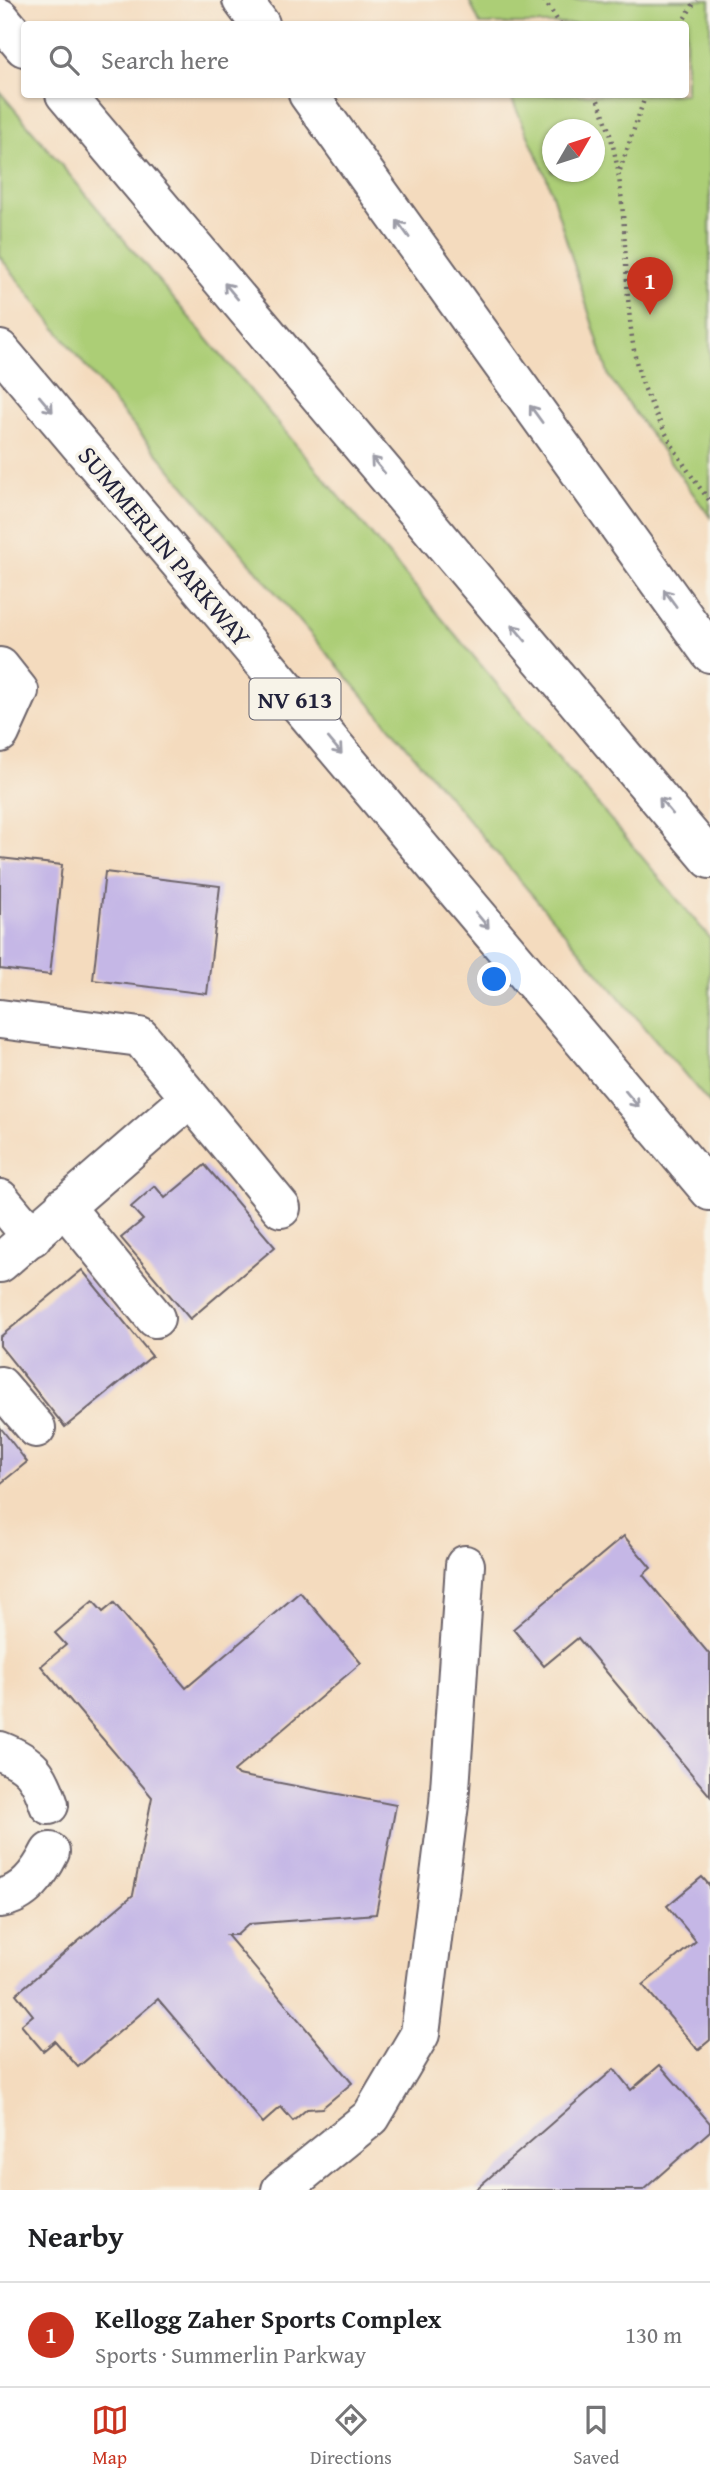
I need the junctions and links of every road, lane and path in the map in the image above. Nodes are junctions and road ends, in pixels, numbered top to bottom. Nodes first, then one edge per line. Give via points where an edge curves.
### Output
1 (243, 0) edge
2 (544, 0) edge
3 (696, 0) edge
4 (0, 18) edge
5 (258, 21) edge
6 (558, 21) edge
7 (683, 21) edge
8 (21, 43) edge
9 (68, 98) edge
10 (311, 98) edge
11 (596, 98) edge
12 (645, 98) edge
13 (620, 171) junction
14 (0, 350) edge
15 (710, 501) edge
16 (710, 653) edge
17 (0, 667) edge
18 (0, 733) edge
19 (710, 859) edge
20 (0, 1019) edge
21 (189, 1099) junction
22 (710, 1191) edge
23 (0, 1199) edge
24 (64, 1206) junction
25 (281, 1208) dead end
26 (32, 1237) junction
27 (0, 1263) edge
28 (155, 1318) dead end
29 (0, 1385) edge
30 (36, 1428) dead end
31 (465, 1565) dead end
32 (0, 1751) edge
33 (49, 1805) dead end
34 (50, 1852) dead end
35 (0, 1898) edge
36 (281, 2190) edge

1 - 5 main road
2 - 6 path
3 - 7 path
4 - 8 main road
19 -> 9 main road
16 -> 10 main road
11 - 13 path
12 - 13 path
13 - 15 path via 635,358 655,411 694,482
14 -> 22 main road, SUMMERLIN PARKWAY / NV 613
17 - 18 main road via 19,691
20 - 21 main road via 140,1037
21 - 24 main road
21 - 25 main road
23 - 26 main road
24 - 26 main road
24 - 28 main road
26 - 27 main road
29 - 30 main road
31 - 36 main road via 449,1804 419,2034 371,2117
32 - 33 main road via 19,1758 40,1778
34 - 35 main road via 27,1885

